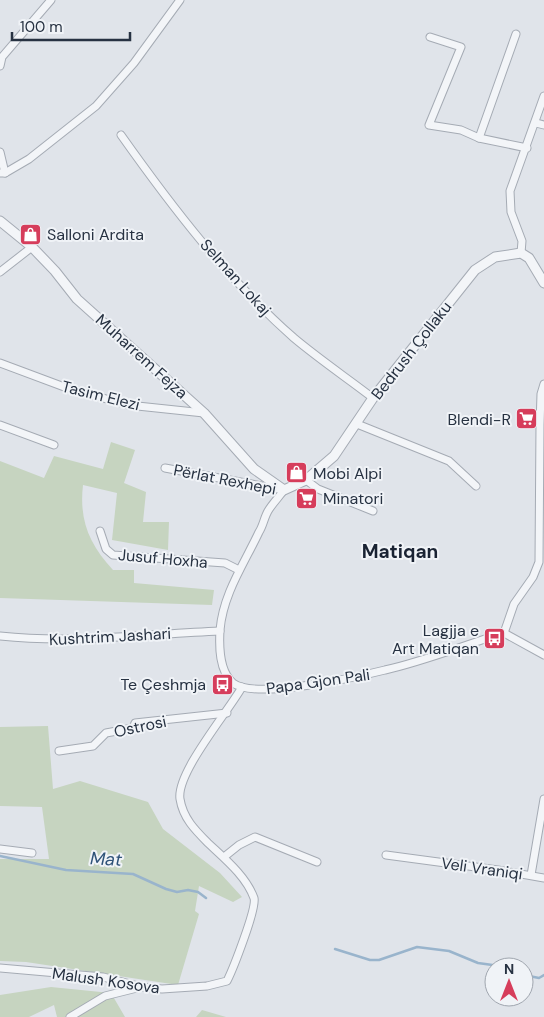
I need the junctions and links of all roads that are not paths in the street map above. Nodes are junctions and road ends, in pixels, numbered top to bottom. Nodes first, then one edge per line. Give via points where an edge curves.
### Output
1 (51, 0) edge
2 (180, 0) edge
3 (516, 34) dead end
4 (430, 37) dead end
5 (0, 66) edge
6 (544, 96) edge
7 (540, 124) edge
8 (121, 135) dead end
9 (479, 138) junction
10 (527, 148) junction
11 (0, 152) edge
12 (3, 173) edge
13 (0, 221) edge
14 (32, 247) junction
15 (521, 253) junction
16 (0, 272) edge
17 (544, 283) edge
18 (0, 363) edge
19 (544, 384) edge
20 (373, 398) junction
21 (204, 413) junction
22 (357, 424) junction
23 (0, 425) edge
24 (54, 445) dead end
25 (542, 453) edge
26 (166, 468) dead end
27 (306, 480) junction
28 (476, 486) dead end
29 (284, 490) junction
30 (542, 497) edge
31 (373, 511) dead end
32 (100, 531) dead end
33 (239, 570) junction
34 (220, 631) junction
35 (504, 633) junction
36 (0, 636) edge
37 (544, 655) edge
38 (242, 687) junction
39 (227, 713) junction
40 (59, 751) dead end
41 (544, 798) edge
42 (0, 849) edge
43 (32, 853) dead end
44 (386, 855) dead end
45 (224, 857) junction
46 (317, 862) dead end
47 (531, 875) junction
48 (544, 878) edge
49 (0, 968) edge
50 (142, 987) junction
51 (70, 1017) edge

1 - 5 street via 2,58
2 - 12 street via 134,63 96,106 29,159
3 - 9 street
4 - 9 street via 460,47 429,125 461,130
6 - 7 street
7 - 10 street
8 - 20 street, Selman Lokaj via 157,185 260,306 295,338
9 - 10 street
10 - 15 street via 510,191 511,212 522,241
11 - 12 street
13 - 14 street, Muharrem Fejza
14 - 16 street
14 - 21 street, Muharrem Fejza via 77,299
15 - 17 street via 529,258
15 - 20 street, Bedrush Çollaku via 490,259 469,275
18 - 21 street, Tasim Elezi via 67,388 128,405
19 - 25 street via 541,394
20 - 22 street, Bedrush Çollaku
21 - 29 street, Muharrem Fejza via 254,469
22 - 27 street, Bedrush Çollaku via 334,456
22 - 28 street via 448,461
23 - 24 street
25 - 30 street
26 - 29 street, Përlat Rexhepi
27 - 29 street, Bedrush Çollaku
27 - 31 street via 318,490
29 - 33 street, Papa Gjon Pali via 268,510
30 - 35 street via 539,562 533,577 514,604
32 - 33 street, Jusuf Hoxha via 106,549 113,555 225,563
33 - 34 street, Papa Gjon Pali via 223,611
34 - 36 street, Kushtrim Jashari via 88,640
34 - 38 street, Papa Gjon Pali via 224,674
35 - 37 street
35 - 38 street, Papa Gjon Pali via 386,670 272,689
38 - 39 street, Malush Kosova
39 - 40 street, Ostrosi via 135,723 133,728 106,733 93,746
39 - 45 street, Malush Kosova via 192,763 181,786 180,797 184,815 193,828
41 - 47 street, Veli Vraniqi
42 - 43 street
44 - 47 street, Veli Vraniqi
45 - 46 street via 238,844 255,837
45 - 50 street, Malush Kosova via 252,891 256,902 229,978 224,983 162,989
47 - 48 street
49 - 50 street, Malush Kosova via 103,976
50 - 51 street via 105,996

